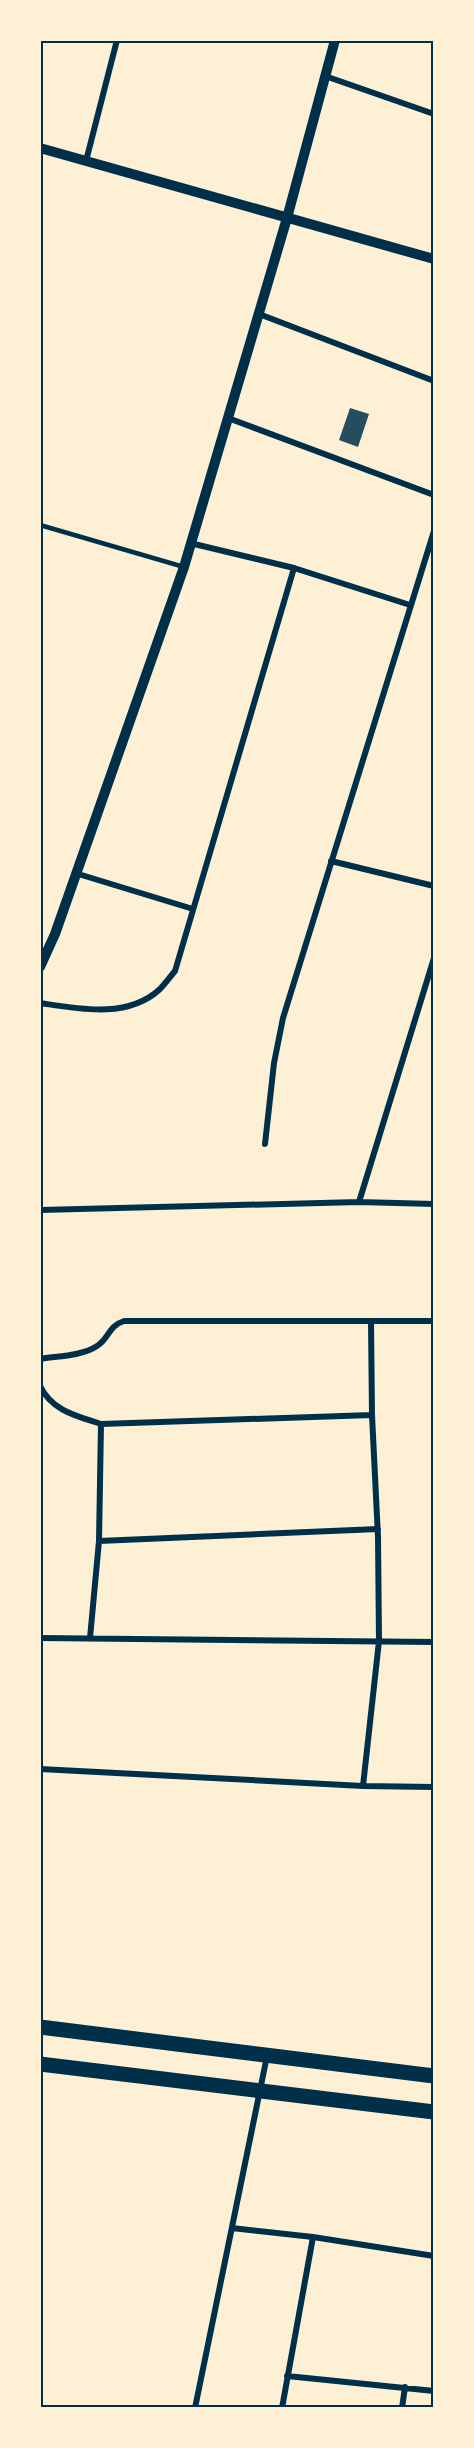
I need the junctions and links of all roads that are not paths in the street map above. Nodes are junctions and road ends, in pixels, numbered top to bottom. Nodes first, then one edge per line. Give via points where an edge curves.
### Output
1 (117, 40) edge
2 (335, 40) edge
3 (325, 76) junction
4 (434, 114) edge
5 (40, 148) edge
6 (86, 161) junction
7 (287, 218) junction
8 (434, 259) edge
9 (259, 314) junction
10 (434, 381) edge
11 (227, 418) junction
12 (434, 495) edge
13 (40, 525) edge
14 (434, 531) edge
15 (190, 543) junction
16 (183, 567) junction
17 (294, 568) junction
18 (410, 604) junction
19 (331, 861) junction
20 (75, 873) junction
21 (434, 886) edge
22 (193, 909) junction
23 (434, 958) edge
24 (40, 967) edge
25 (40, 1003) edge
26 (265, 1144) dead end
27 (359, 1202) junction
28 (434, 1204) edge
29 (40, 1210) edge
30 (434, 1321) edge
31 (372, 1322) junction
32 (40, 1359) edge
33 (40, 1386) edge
34 (372, 1415) junction
35 (101, 1424) junction
36 (378, 1529) junction
37 (99, 1541) junction
38 (40, 1638) edge
39 (90, 1638) junction
40 (379, 1641) junction
41 (434, 1642) edge
42 (40, 1769) edge
43 (363, 1786) junction
44 (434, 1787) edge
45 (40, 2027) edge
46 (267, 2056) junction
47 (40, 2064) edge
48 (434, 2076) edge
49 (259, 2092) junction
50 (434, 2112) edge
51 (232, 2228) junction
52 (313, 2237) junction
53 (434, 2256) edge
54 (287, 2376) junction
55 (405, 2387) junction
56 (434, 2391) edge
57 (195, 2408) edge
58 (282, 2408) edge
59 (402, 2408) edge

1 - 6 street
2 - 3 street
3 - 4 street
3 - 7 street
5 - 6 street
6 - 7 street
7 - 8 street
7 - 9 street
9 - 10 street
9 - 11 street
11 - 12 street
11 - 15 street
13 - 16 lane
14 - 18 street
15 - 16 street
15 - 17 street
16 - 20 street
17 - 18 street
17 - 22 street
18 - 19 street
19 - 21 street
19 - 26 street via 283,1018
20 - 22 street
20 - 24 street
22 - 25 street via 175,971 145,1000 91,1011
23 - 27 street
27 - 28 street
27 - 29 street
30 - 31 street
31 - 32 street via 124,1321 115,1324 103,1341 87,1351
31 - 34 street
33 - 35 street via 62,1410
34 - 35 street
34 - 36 street
35 - 37 street
36 - 37 street
36 - 40 street
37 - 39 street
38 - 39 street
39 - 40 street
40 - 41 street
40 - 43 street
42 - 43 street
43 - 44 street
45 - 46 main road
46 - 48 main road
46 - 49 street
47 - 49 main road
49 - 50 main road
49 - 51 street
51 - 52 street
51 - 57 street
52 - 53 street
52 - 54 street
54 - 55 street
54 - 58 street
55 - 56 street
55 - 59 street

